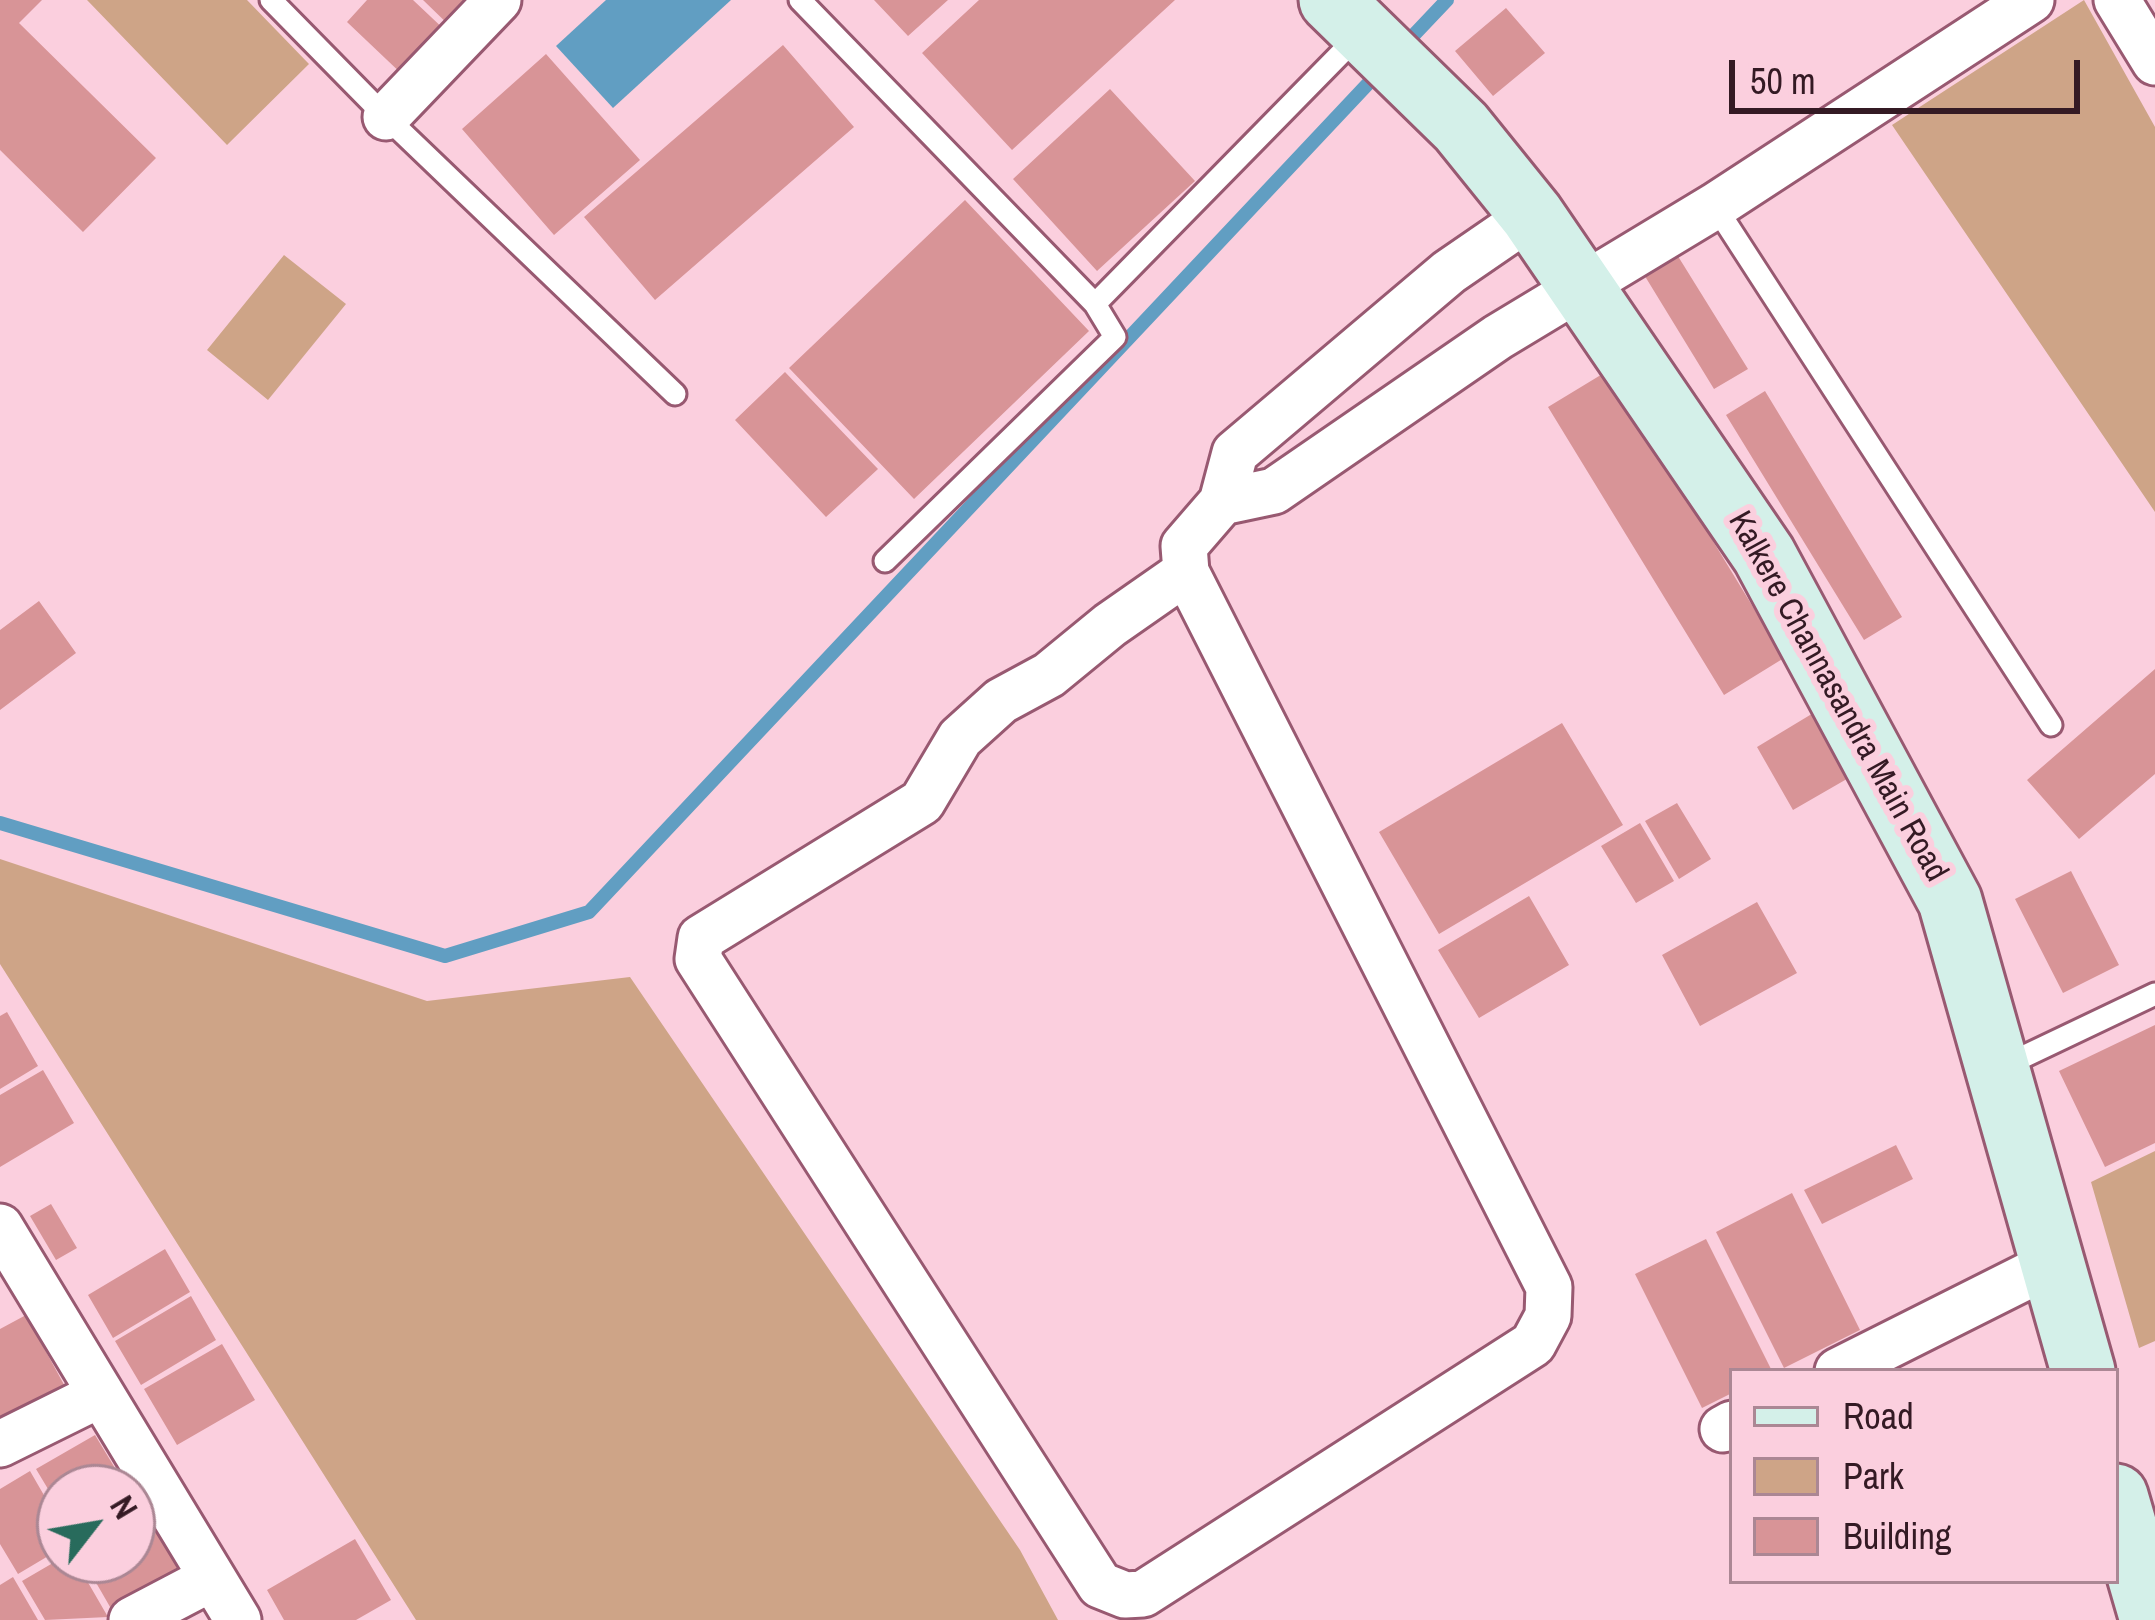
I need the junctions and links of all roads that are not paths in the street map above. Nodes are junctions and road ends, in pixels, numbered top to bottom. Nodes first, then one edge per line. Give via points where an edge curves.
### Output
1 (271, 0) edge
2 (498, 0) edge
3 (800, 0) edge
4 (2031, 0) edge
5 (2117, 0) edge
6 (1347, 15) edge
7 (2155, 62) edge
8 (386, 117) junction
9 (1715, 206) junction
10 (1532, 215) junction
11 (1582, 284) junction
12 (1095, 304) junction
13 (675, 394) dead end
14 (1222, 502) junction
15 (885, 561) dead end
16 (1186, 572) junction
17 (2051, 725) dead end
18 (2155, 994) edge
19 (1999, 1068) junction
20 (0, 1227) edge
21 (2053, 1263) junction
22 (1844, 1368) edge
23 (2082, 1368) edge
24 (101, 1394) junction
25 (0, 1444) edge
26 (2119, 1505) edge
27 (212, 1578) junction
28 (2148, 1588) edge
29 (132, 1620) edge
30 (238, 1620) edge

1 - 8 lane
2 - 8 street
3 - 12 lane
4 - 9 street
5 - 7 street
6 - 10 main road, Kalkere Channasandra Main Road via 1461,127
6 - 12 lane
8 - 13 lane
9 - 11 street
9 - 17 lane
10 - 11 main road, Kalkere Channasandra Main Road
10 - 14 street via 1448,272 1235,453
11 - 14 street via 1274,491
11 - 19 main road, Kalkere Channasandra Main Road via 1764,554 1950,901
12 - 15 lane via 1115,337
14 - 16 street via 1184,546
16 - 16 street via 987,713 960,737 922,802 701,938 698,959 1100,1585 1125,1595 1143,1594 1533,1344 1549,1287
18 - 19 lane
19 - 21 main road, Kalkere Channasandra Main Road
20 - 24 street
21 - 22 street
21 - 23 main road, Kalkere Channasandra Main Road
24 - 25 street
24 - 27 street
26 - 28 main road
27 - 29 street
27 - 30 street

